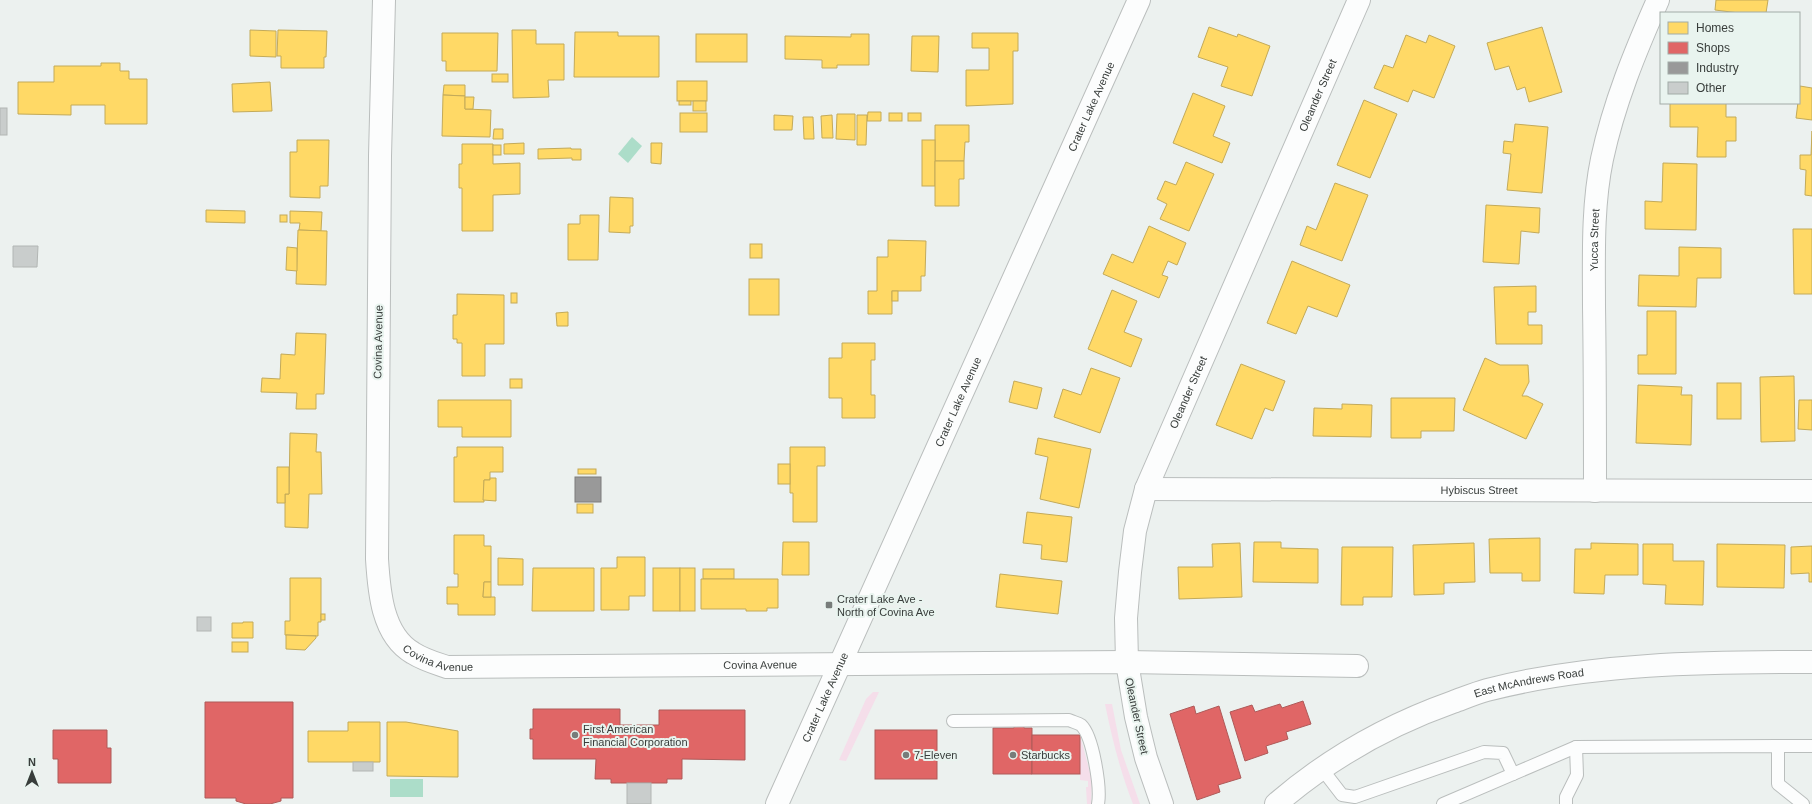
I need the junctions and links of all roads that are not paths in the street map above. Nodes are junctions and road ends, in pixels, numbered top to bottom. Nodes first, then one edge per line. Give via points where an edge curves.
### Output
1 (384, 0) edge
2 (1139, 0) edge
3 (1359, 0) edge
4 (1658, 0) edge
5 (1146, 489) junction
6 (1812, 490) edge
7 (1595, 491) junction
8 (1126, 662) junction
9 (1812, 662) edge
10 (840, 664) junction
11 (1357, 666) dead end
12 (953, 721) dead end
13 (1778, 746) junction
14 (1812, 746) edge
15 (1576, 747) junction
16 (1322, 769) junction
17 (1513, 774) junction
18 (777, 804) edge
19 (1098, 804) edge
20 (1162, 804) edge
21 (1276, 804) edge
22 (1443, 804) edge
23 (1566, 804) edge
24 (1803, 804) edge

1 - 10 street, Covina Avenue via 380,156 377,559 383,606 398,640 412,653 447,667
2 - 10 street, Crater Lake Avenue
3 - 5 street, Oleander Street
4 - 7 street, Yucca Street via 1631,61 1616,105 1602,159 1596,198
5 - 7 street, Hybiscus Street
5 - 8 street, Oleander Street via 1135,531 1130,572
6 - 7 street, Hybiscus Street
8 - 10 street, Covina Avenue
8 - 11 street, Covina Avenue
8 - 20 street, Oleander Street via 1146,758
9 - 16 street, East McAndrews Road via 1677,665 1596,671 1542,678 1486,690 1428,711 1380,733
10 - 18 street, Crater Lake Avenue
12 - 19 lane via 1069,720 1081,725 1088,735 1099,782
13 - 14 lane
13 - 15 lane
13 - 24 lane via 1778,784
15 - 17 lane
15 - 23 lane via 1577,775 1566,797
16 - 17 lane via 1342,795 1355,797 1484,752 1503,753
16 - 21 street, East McAndrews Road
17 - 22 lane

